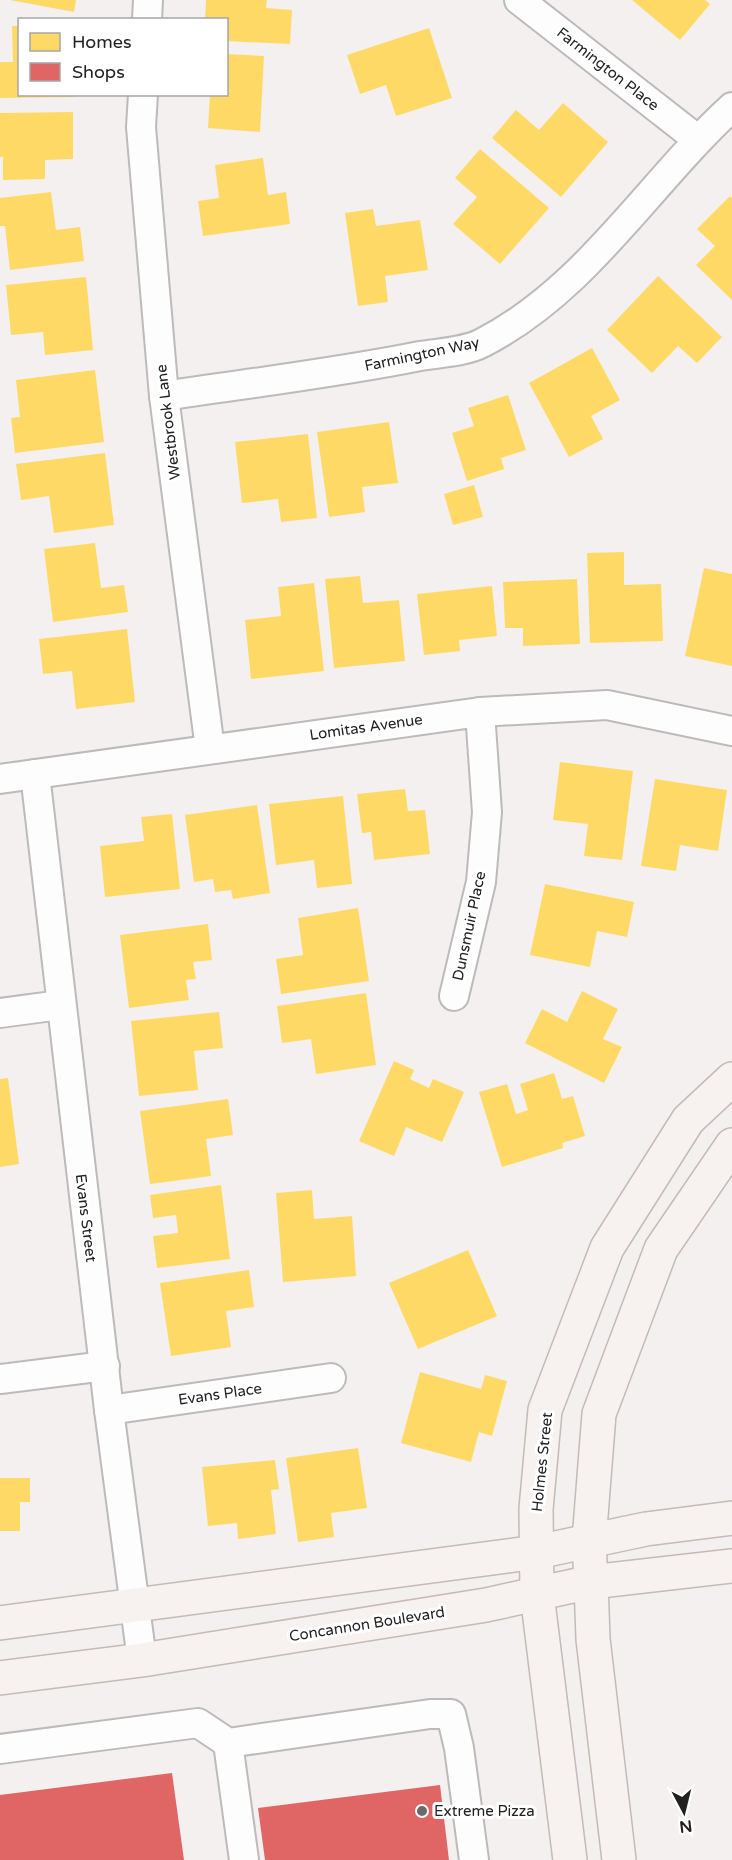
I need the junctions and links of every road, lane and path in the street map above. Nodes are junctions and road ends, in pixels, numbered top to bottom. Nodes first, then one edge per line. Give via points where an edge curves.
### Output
1 (148, 0) edge
2 (519, 0) edge
3 (147, 18) edge
4 (143, 96) edge
5 (732, 107) edge
6 (697, 139) junction
7 (164, 396) junction
8 (480, 712) junction
9 (732, 731) edge
10 (210, 749) junction
11 (34, 774) junction
12 (0, 779) edge
13 (454, 996) dead end
14 (60, 1005) junction
15 (0, 1013) edge
16 (732, 1079) edge
17 (732, 1145) edge
18 (105, 1366) junction
19 (331, 1378) dead end
20 (0, 1379) edge
21 (109, 1410) junction
22 (732, 1518) edge
23 (589, 1541) junction
24 (537, 1552) junction
25 (732, 1566) edge
26 (591, 1582) junction
27 (537, 1594) junction
28 (135, 1606) junction
29 (0, 1623) edge
30 (142, 1660) junction
31 (0, 1678) edge
32 (228, 1743) junction
33 (0, 1749) edge
34 (244, 1860) edge
35 (474, 1860) edge
36 (570, 1860) edge
37 (619, 1860) edge

1 - 3 street
2 - 6 street, Farmington Place
4 - 7 street, Westbrook Lane via 141,127
5 - 6 street, Farmington Way
6 - 7 street, Farmington Way via 582,268 537,309 480,344 386,363
7 - 10 street, Westbrook Lane
8 - 9 street, Lomitas Avenue via 607,705
8 - 10 street, Lomitas Avenue
8 - 13 street, Dunsmuir Place via 487,812 482,870
10 - 11 street, Lomitas Avenue
11 - 12 street, Lomitas Avenue
11 - 14 street, Evans Street
14 - 15 street
14 - 18 street, Evans Street
16 - 24 main road, Holmes Street via 688,1120 607,1248 545,1410 536,1509
17 - 23 main road via 661,1249 599,1414
18 - 20 street
18 - 21 street, Evans Street
19 - 21 street, Evans Place
21 - 28 street, Evans Street
22 - 23 main road
23 - 24 main road
23 - 26 main road
24 - 27 main road, Holmes Street
24 - 28 main road
25 - 26 main road, Concannon Boulevard
26 - 27 main road, Concannon Boulevard
26 - 37 main road via 593,1639
27 - 30 main road, Concannon Boulevard
27 - 36 main road, Holmes Street
28 - 29 main road
28 - 30 street, Evans Street
30 - 31 main road, Concannon Boulevard
32 - 33 street via 198,1723
32 - 34 street
32 - 35 street via 451,1714

